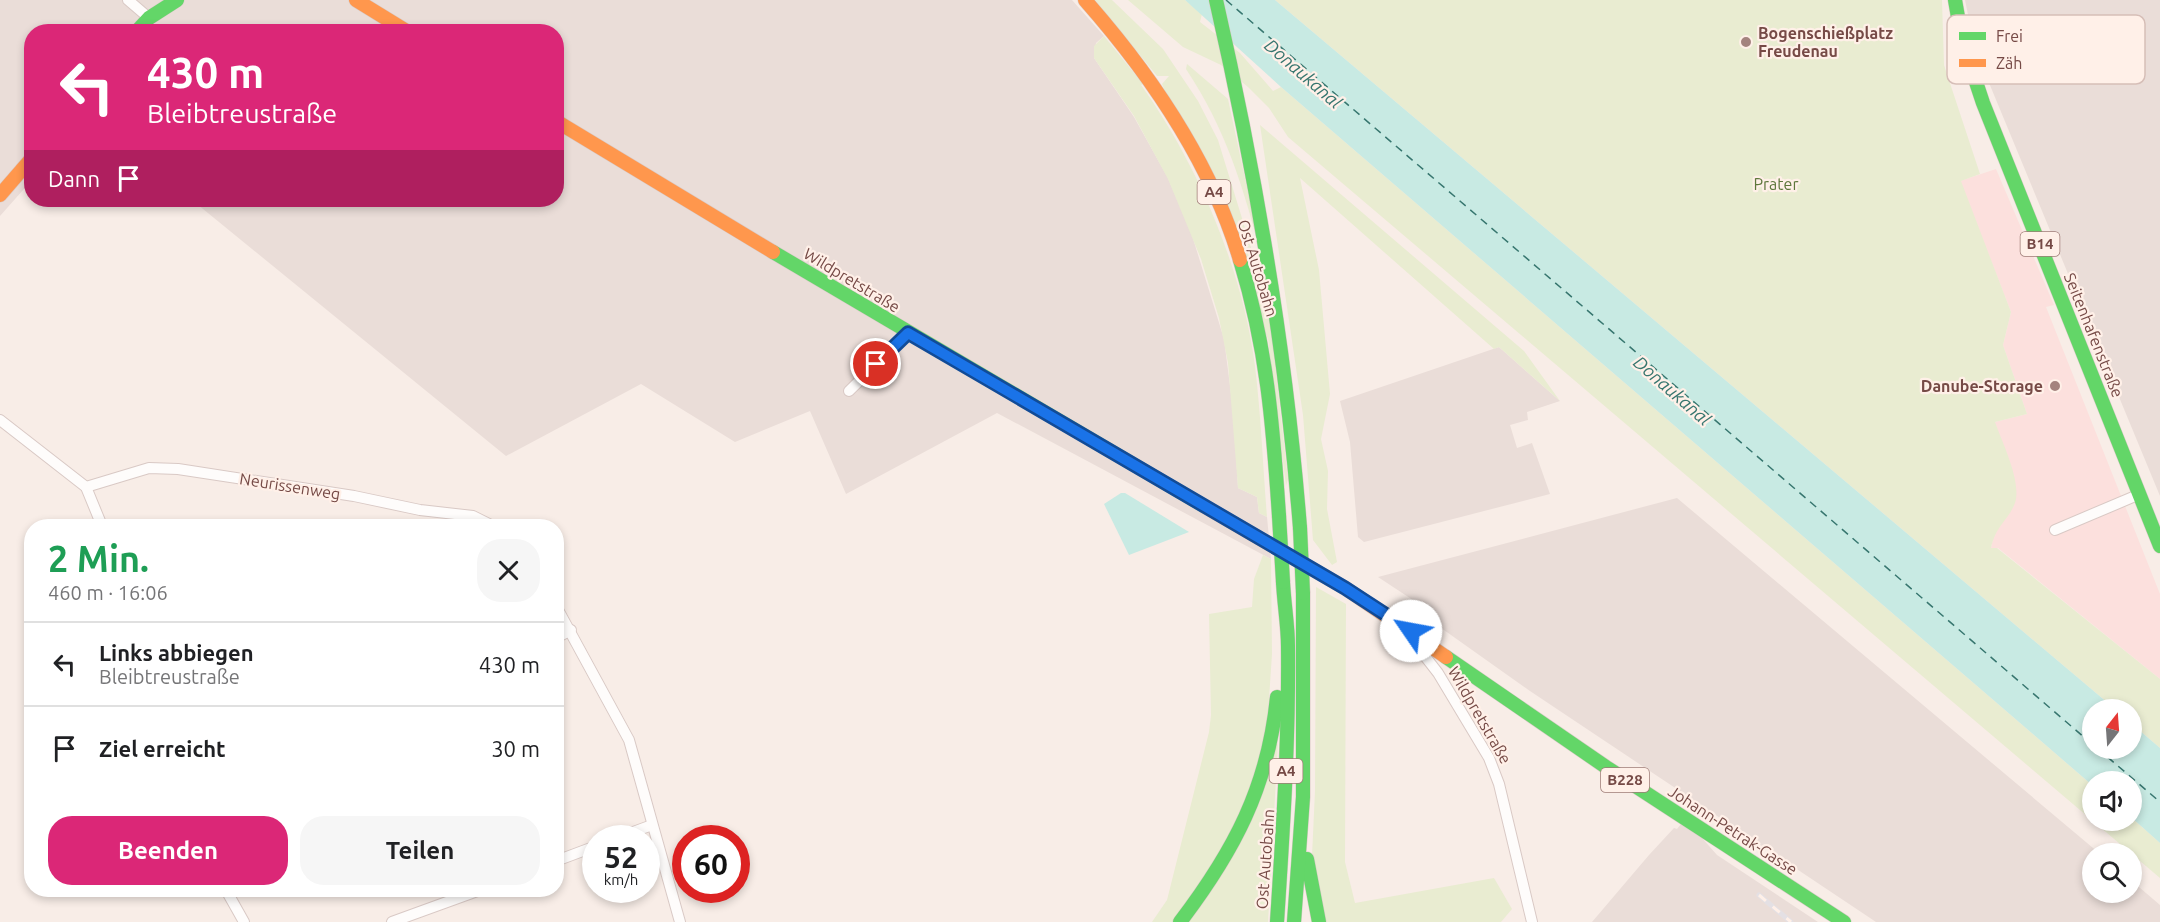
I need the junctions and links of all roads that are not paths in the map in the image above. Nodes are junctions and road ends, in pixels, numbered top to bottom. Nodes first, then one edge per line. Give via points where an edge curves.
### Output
1 (128, 0) edge
2 (177, 0) edge
3 (356, 0) edge
4 (1085, 0) edge
5 (1216, 0) edge
6 (1955, 0) edge
7 (1958, 15) edge
8 (149, 18) junction
9 (143, 24) edge
10 (395, 24) edge
11 (1977, 84) edge
12 (564, 126) edge
13 (24, 167) edge
14 (0, 195) edge
15 (908, 333) junction
16 (849, 391) dead end
17 (0, 420) edge
18 (86, 487) junction
19 (2140, 494) junction
20 (99, 519) edge
21 (479, 519) edge
22 (2055, 530) dead end
23 (2160, 546) edge
24 (564, 619) edge
25 (1284, 619) junction
26 (571, 630) junction
27 (564, 634) edge
28 (1427, 642) junction
29 (1303, 797) junction
30 (652, 825) edge
31 (582, 851) edge
32 (660, 853) edge
33 (564, 858) edge
34 (230, 897) edge
35 (461, 897) edge
36 (244, 922) edge
37 (392, 922) edge
38 (680, 922) edge
39 (1180, 922) edge
40 (1277, 922) edge
41 (1294, 922) edge
42 (1319, 922) edge
43 (1532, 922) edge
44 (1844, 922) edge

1 - 8 street
2 - 8 main road
3 - 10 main road
4 - 25 main road, Ost Autobahn / A4, bridge via 1146,72 1182,127 1231,231 1250,290 1264,353
5 - 29 main road, Ost Autobahn / A4, bridge via 1269,249 1283,352 1303,593
6 - 7 main road, Seitenhafenstraße / B14
8 - 9 main road
11 - 19 main road, Seitenhafenstraße / B14
12 - 15 main road, Wildpretstraße
13 - 14 main road
15 - 16 street
15 - 28 main road, Wildpretstraße via 1345,588
17 - 18 street
18 - 20 street
18 - 21 street, Neurissenweg via 149,468 178,469
19 - 22 street
19 - 23 main road, Seitenhafenstraße / B14
24 - 26 street
25 - 39 main road via 1276,707 1258,790 1230,853
25 - 40 main road, Ost Autobahn / A4 via 1288,642 1286,782
26 - 27 street
26 - 30 street via 630,740
28 - 43 street, Wildpretstraße via 1424,655 1489,758 1499,784
28 - 44 main road, Johann-Petrak-Gasse / B228 via 1606,767
29 - 41 main road, Ost Autobahn / A4
29 - 42 main road via 1308,865
31 - 33 street
32 - 38 street
34 - 36 street
35 - 37 street

